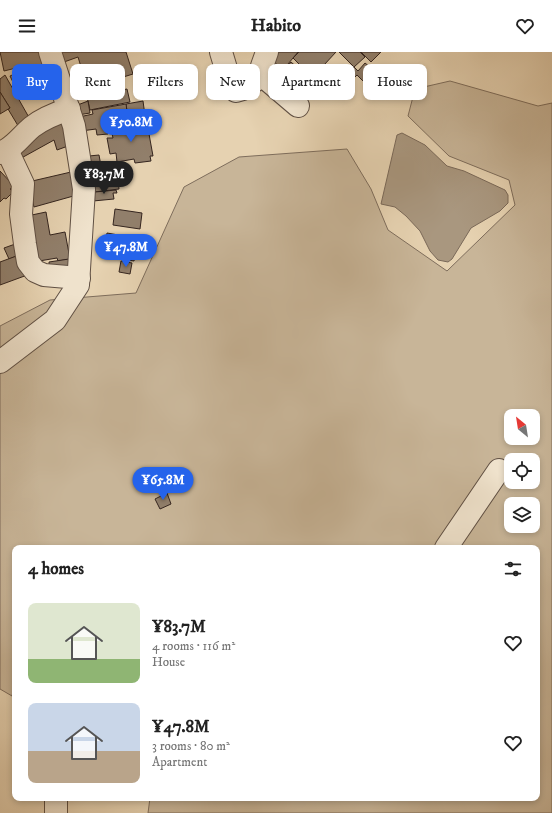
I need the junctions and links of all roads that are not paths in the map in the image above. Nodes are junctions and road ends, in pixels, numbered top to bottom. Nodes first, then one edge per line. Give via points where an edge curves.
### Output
1 (50, 52) edge
2 (221, 52) edge
3 (267, 52) edge
4 (264, 74) junction
5 (298, 106) dead end
6 (69, 109) junction
7 (3, 151) edge
8 (79, 278) junction
9 (0, 362) edge
10 (500, 470) dead end
11 (448, 545) edge
12 (56, 801) edge
13 (56, 813) edge

1 - 6 street
2 - 4 street via 230,82 236,91
3 - 4 street via 262,66
4 - 5 street via 264,77
6 - 7 street via 32,126 17,143
6 - 8 street via 84,189
7 - 8 street via 23,184 21,214 28,262 35,271 44,275
8 - 9 street via 78,285 55,320
10 - 11 street
12 - 13 street

